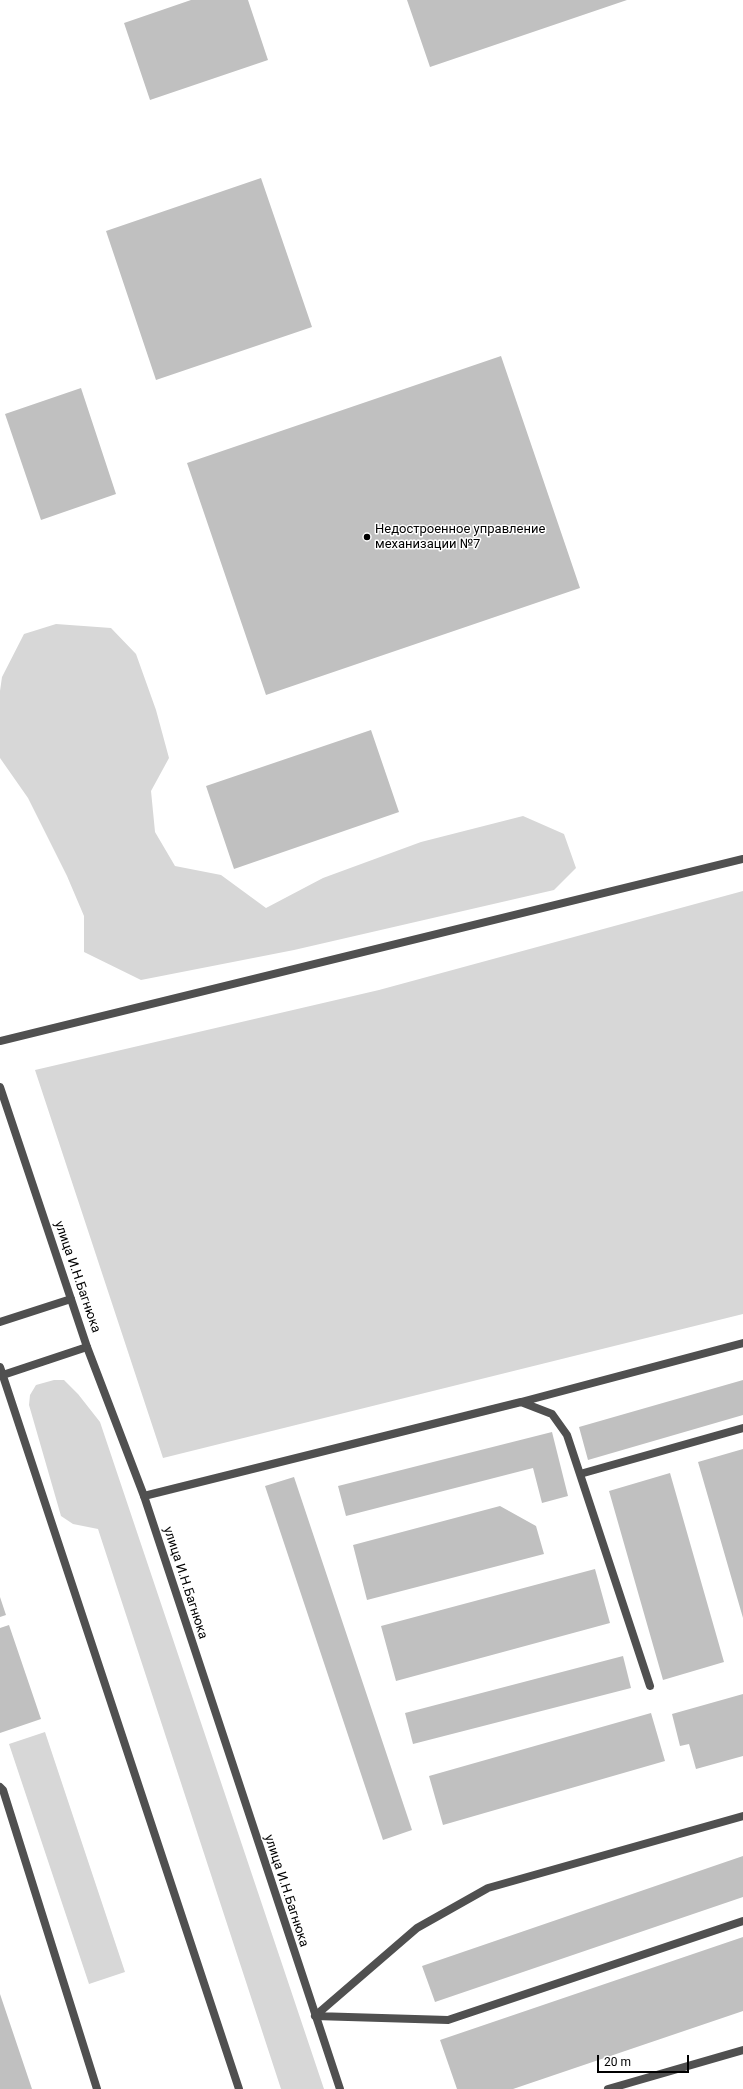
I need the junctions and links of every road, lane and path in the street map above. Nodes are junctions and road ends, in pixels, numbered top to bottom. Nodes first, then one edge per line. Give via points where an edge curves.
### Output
1 (743, 859) edge
2 (0, 1041) edge
3 (0, 1087) edge
4 (71, 1299) junction
5 (0, 1322) edge
6 (743, 1343) edge
7 (87, 1347) junction
8 (1, 1373) edge
9 (521, 1402) junction
10 (743, 1428) edge
11 (580, 1474) junction
12 (144, 1496) junction
13 (650, 1686) dead end
14 (0, 1787) edge
15 (743, 1816) edge
16 (743, 1921) edge
17 (315, 2016) junction
18 (743, 2050) edge
19 (97, 2089) edge
20 (239, 2089) edge
21 (340, 2089) edge
22 (608, 2089) edge

1 - 2 street
3 - 4 street, улица И.Н.Багнюка
4 - 5 street
4 - 7 street, улица И.Н.Багнюка
6 - 9 street
7 - 8 street
7 - 12 street, улица И.Н.Багнюка
8 - 20 street
9 - 11 street via 552,1414 567,1435
9 - 12 street
10 - 11 street
11 - 13 street
12 - 17 street, улица И.Н.Багнюка
14 - 19 street
15 - 17 street via 488,1888 417,1928
16 - 17 street via 448,2020
17 - 21 street, улица И.Н.Багнюка
18 - 22 street

